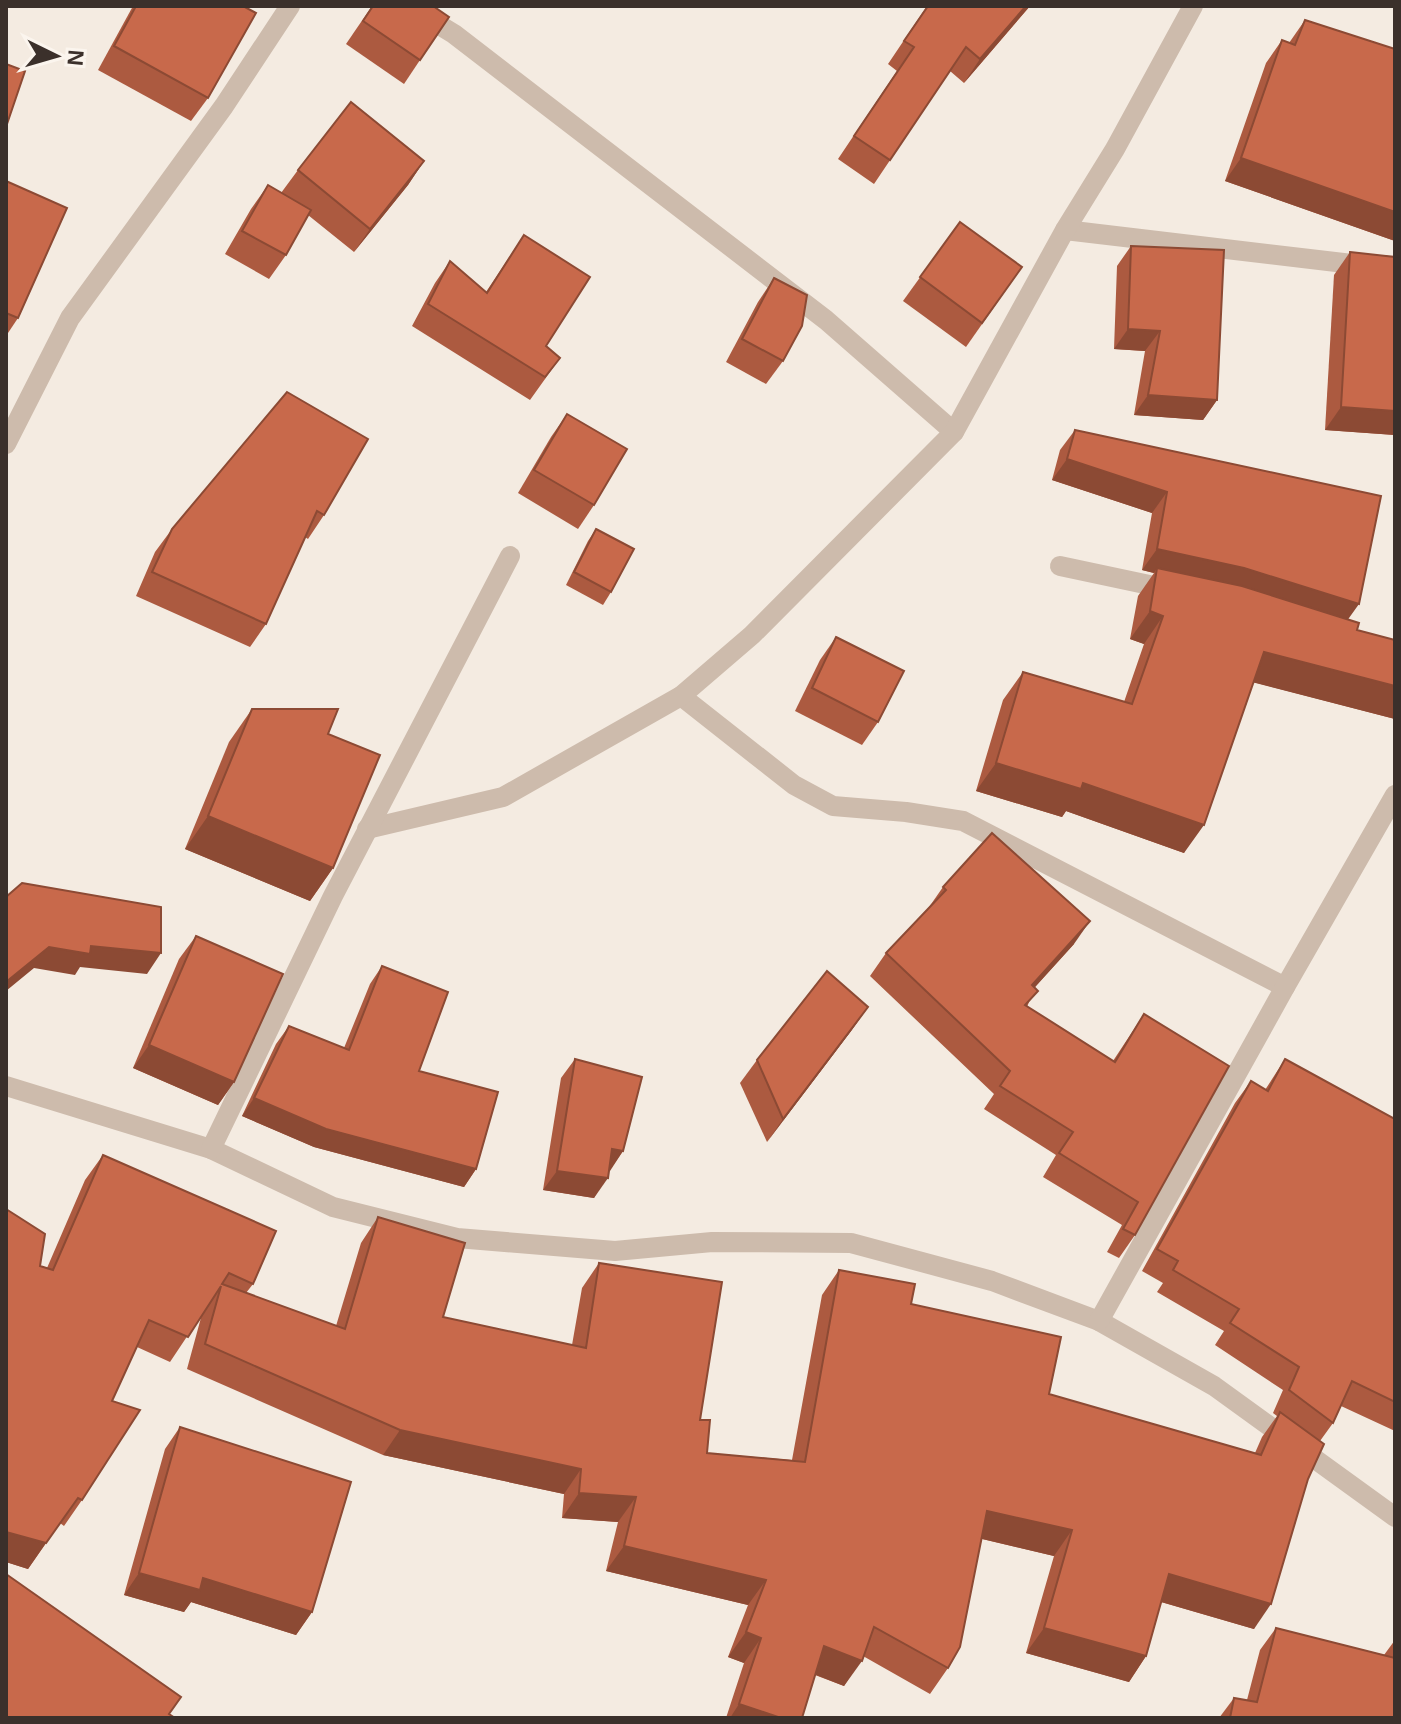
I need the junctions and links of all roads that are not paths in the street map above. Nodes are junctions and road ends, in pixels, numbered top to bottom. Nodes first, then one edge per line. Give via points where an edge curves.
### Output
1 (290, 6) edge
2 (408, 6) edge
3 (1193, 6) edge
4 (1065, 230) junction
5 (1395, 269) edge
6 (954, 432) junction
7 (6, 444) edge
8 (510, 556) dead end
9 (1060, 566) dead end
10 (1196, 595) edge
11 (681, 696) junction
12 (1395, 795) edge
13 (367, 829) junction
14 (1285, 987) junction
15 (6, 1086) edge
16 (211, 1149) junction
17 (1099, 1321) junction
18 (1395, 1517) edge

1 - 7 street via 70,318
2 - 6 street via 454,34 826,320
3 - 4 street
4 - 5 street
4 - 6 street
6 - 11 street via 752,635
8 - 13 street
9 - 10 street
11 - 13 street via 503,797
11 - 14 street via 794,785 833,806 963,821
12 - 14 street
13 - 16 street
14 - 17 street
15 - 16 street
16 - 17 street via 333,1207 457,1238 615,1251 712,1242 851,1243 992,1281
17 - 18 street via 1214,1386

